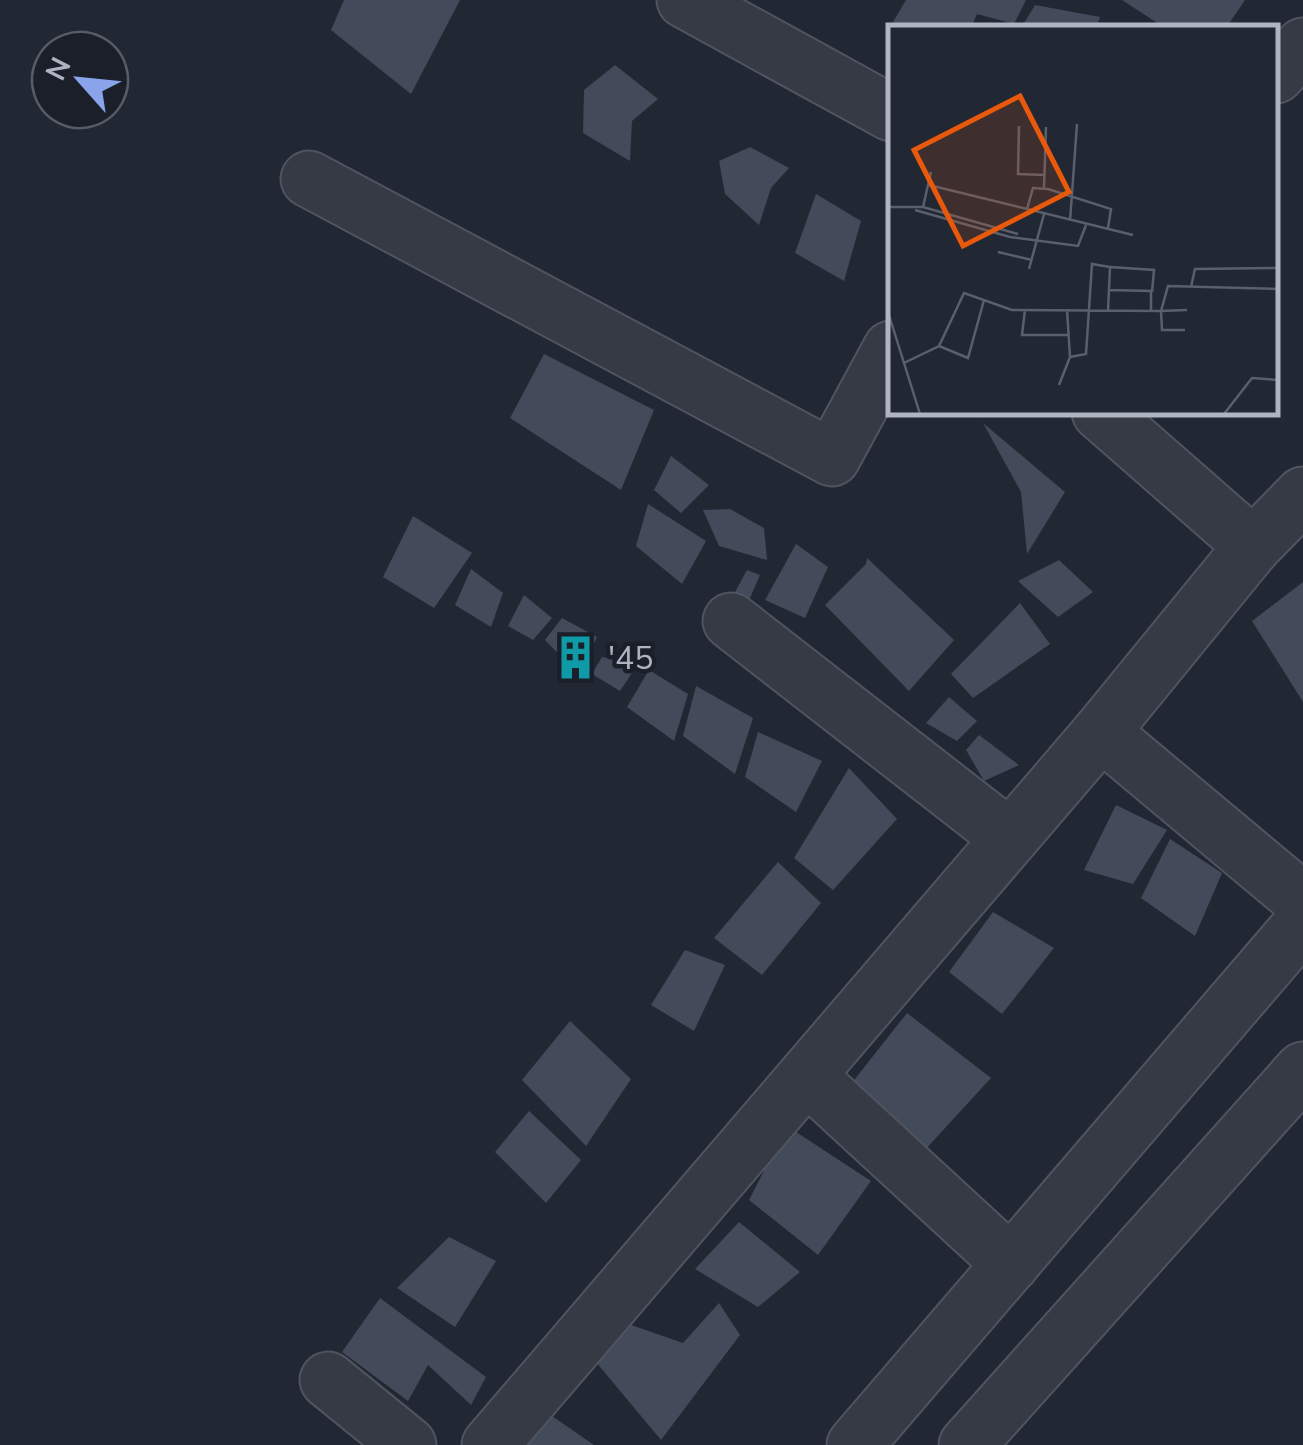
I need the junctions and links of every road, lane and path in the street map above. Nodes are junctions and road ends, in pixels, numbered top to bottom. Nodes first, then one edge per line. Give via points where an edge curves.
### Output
1 (685, 0) edge
2 (1303, 46) edge
3 (1278, 74) edge
4 (888, 112) edge
5 (309, 178) dead end
6 (888, 353) edge
7 (1103, 415) edge
8 (1303, 495) edge
9 (1254, 546) junction
10 (731, 620) dead end
11 (1101, 732) junction
12 (1010, 838) junction
13 (1303, 902) edge
14 (1303, 923) edge
15 (1303, 1070) edge
16 (806, 1076) junction
17 (1012, 1264) junction
18 (328, 1380) dead end
19 (408, 1445) edge
20 (490, 1445) edge
21 (855, 1445) edge
22 (967, 1445) edge

1 - 4 street
2 - 3 street
5 - 6 street via 832,458
7 - 9 street
8 - 9 street
9 - 11 street
10 - 12 street
11 - 12 street
11 - 13 street
12 - 16 street
14 - 17 street
15 - 22 street
16 - 17 street
16 - 20 street
17 - 21 street
18 - 19 street

